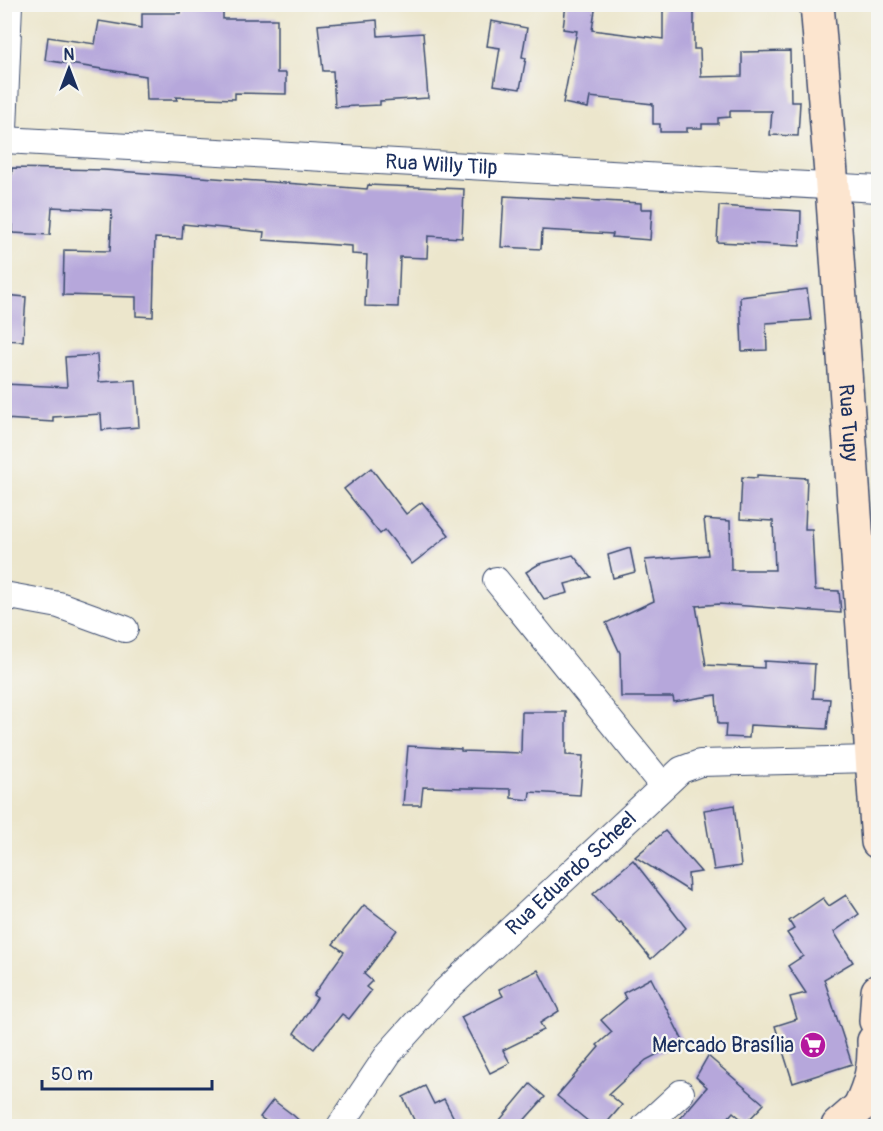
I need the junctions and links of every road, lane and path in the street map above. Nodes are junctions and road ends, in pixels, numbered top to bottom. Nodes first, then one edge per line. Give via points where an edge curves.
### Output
1 (9, 4) edge
2 (816, 4) edge
3 (4, 130) edge
4 (4, 140) edge
5 (832, 186) junction
6 (879, 189) edge
7 (496, 580) dead end
8 (4, 595) edge
9 (125, 629) dead end
10 (873, 759) junction
11 (663, 786) junction
12 (879, 842) edge
13 (681, 1093) dead end
14 (340, 1126) edge
15 (645, 1126) edge

1 - 3 street
2 - 5 main road, Rua Tupy
4 - 5 street, Rua Willy Tilp
5 - 6 street, Rua Willy Tilp
5 - 10 main road, Rua Tupy
7 - 11 street
8 - 9 street via 59,605
10 - 11 street, Rua Eduardo Scheel via 700,763 681,770
10 - 12 main road, Rua Tupy
11 - 14 street, Rua Eduardo Scheel via 418,1018 367,1082
13 - 15 street

